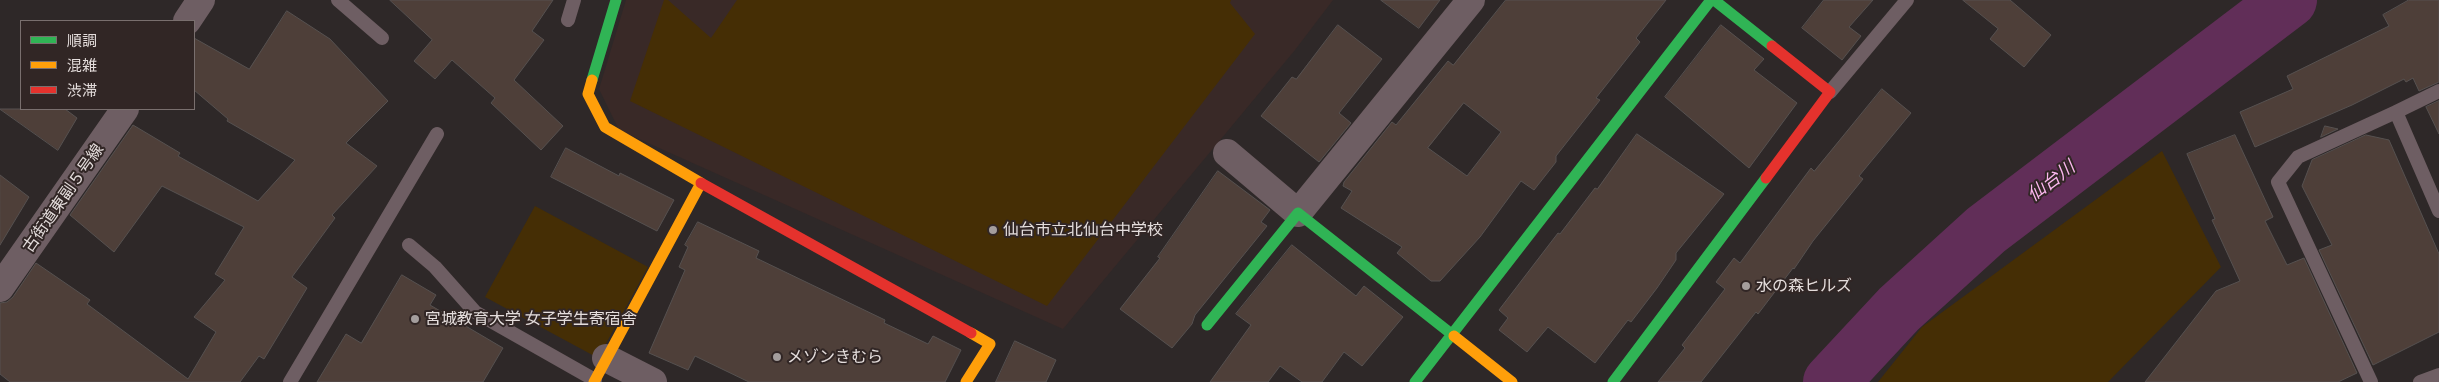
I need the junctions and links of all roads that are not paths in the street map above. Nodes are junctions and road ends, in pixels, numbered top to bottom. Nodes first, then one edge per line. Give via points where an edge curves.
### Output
1 (201, 0) edge
2 (338, 0) edge
3 (574, 0) edge
4 (616, 0) edge
5 (1471, 0) edge
6 (1713, 0) edge
7 (1907, 0) edge
8 (187, 20) edge
9 (568, 20) dead end
10 (382, 38) dead end
11 (2439, 91) edge
12 (1830, 92) junction
13 (124, 110) edge
14 (2396, 112) junction
15 (437, 134) dead end
16 (1227, 153) dead end
17 (701, 183) junction
18 (2439, 211) edge
19 (1298, 213) junction
20 (409, 245) dead end
21 (0, 288) edge
22 (1207, 325) dead end
23 (1454, 335) junction
24 (598, 373) edge
25 (2439, 375) edge
26 (290, 382) edge
27 (652, 382) edge
28 (966, 382) edge
29 (1414, 382) edge
30 (1512, 382) edge
31 (1613, 382) edge
32 (2371, 382) edge
33 (2420, 382) edge

1 - 8 street
2 - 10 lane
3 - 9 lane
4 - 17 street via 588,94 605,127
5 - 19 street
6 - 12 street
6 - 23 street
7 - 12 lane
11 - 14 lane
12 - 31 street
13 - 21 street, 古街道東副５号線
14 - 18 lane
14 - 32 lane via 2298,157 2278,182
15 - 26 lane
16 - 19 street
17 - 24 street
17 - 28 street via 990,344
19 - 22 street
19 - 23 street
20 - 24 lane via 435,267 475,312
23 - 29 street
23 - 30 street
24 - 27 street
25 - 33 lane

